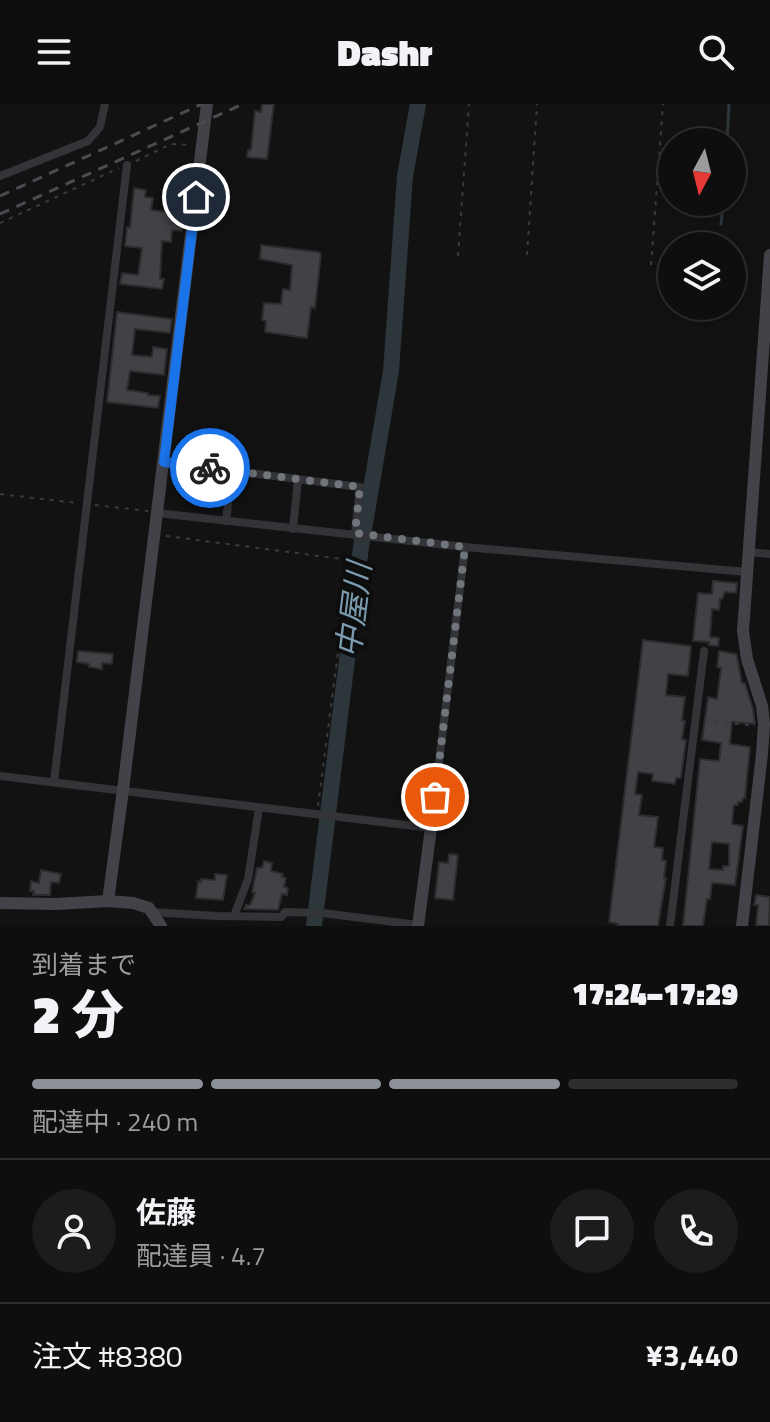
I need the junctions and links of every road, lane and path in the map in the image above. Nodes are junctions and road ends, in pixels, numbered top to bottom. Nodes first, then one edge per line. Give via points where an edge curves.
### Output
1 (105, 104) edge
2 (207, 104) edge
3 (469, 104) edge
4 (537, 104) edge
5 (663, 104) edge
6 (202, 146) junction
7 (127, 165) junction
8 (1, 175) edge
9 (0, 223) edge
10 (527, 255) dead end
11 (770, 255) edge
12 (458, 256) dead end
13 (651, 265) dead end
14 (164, 462) junction
15 (232, 470) junction
16 (298, 479) junction
17 (157, 513) junction
18 (226, 521) junction
19 (293, 529) junction
20 (155, 534) junction
21 (360, 534) junction
22 (465, 547) junction
23 (748, 552) junction
24 (770, 554) edge
25 (747, 572) junction
26 (704, 651) dead end
27 (695, 718) junction
28 (764, 727) junction
29 (0, 776) edge
30 (54, 782) junction
31 (123, 790) junction
32 (259, 808) junction
33 (320, 816) junction
34 (431, 828) junction
35 (108, 901) junction
36 (0, 903) edge
37 (151, 912) junction
38 (231, 919) edge
39 (161, 926) edge
40 (418, 926) edge
41 (670, 926) edge
42 (742, 926) edge

1 - 8 street via 100,127 88,141
2 - 6 street
3 - 12 path
4 - 10 path
5 - 13 path
6 - 7 path via 171,144
6 - 14 street
7 - 9 path
7 - 30 street
11 - 23 street
14 - 15 street
14 - 17 street
15 - 16 street
15 - 18 street
16 - 19 street
16 - 21 street via 360,487
17 - 18 street
17 - 20 street
18 - 19 street
19 - 21 street
20 - 31 street
20 - 33 path via 350,560
21 - 22 street
22 - 25 street
22 - 34 street
23 - 24 street
23 - 25 street
25 - 28 street via 744,646
26 - 27 street
27 - 28 path
27 - 41 street
28 - 42 street
29 - 30 street
30 - 31 street
31 - 32 street
31 - 35 street
32 - 33 street
32 - 38 street via 248,879
33 - 34 street
34 - 40 street
35 - 36 street
35 - 37 street via 133,903
37 - 38 street
37 - 39 street
38 - 40 street via 322,913

